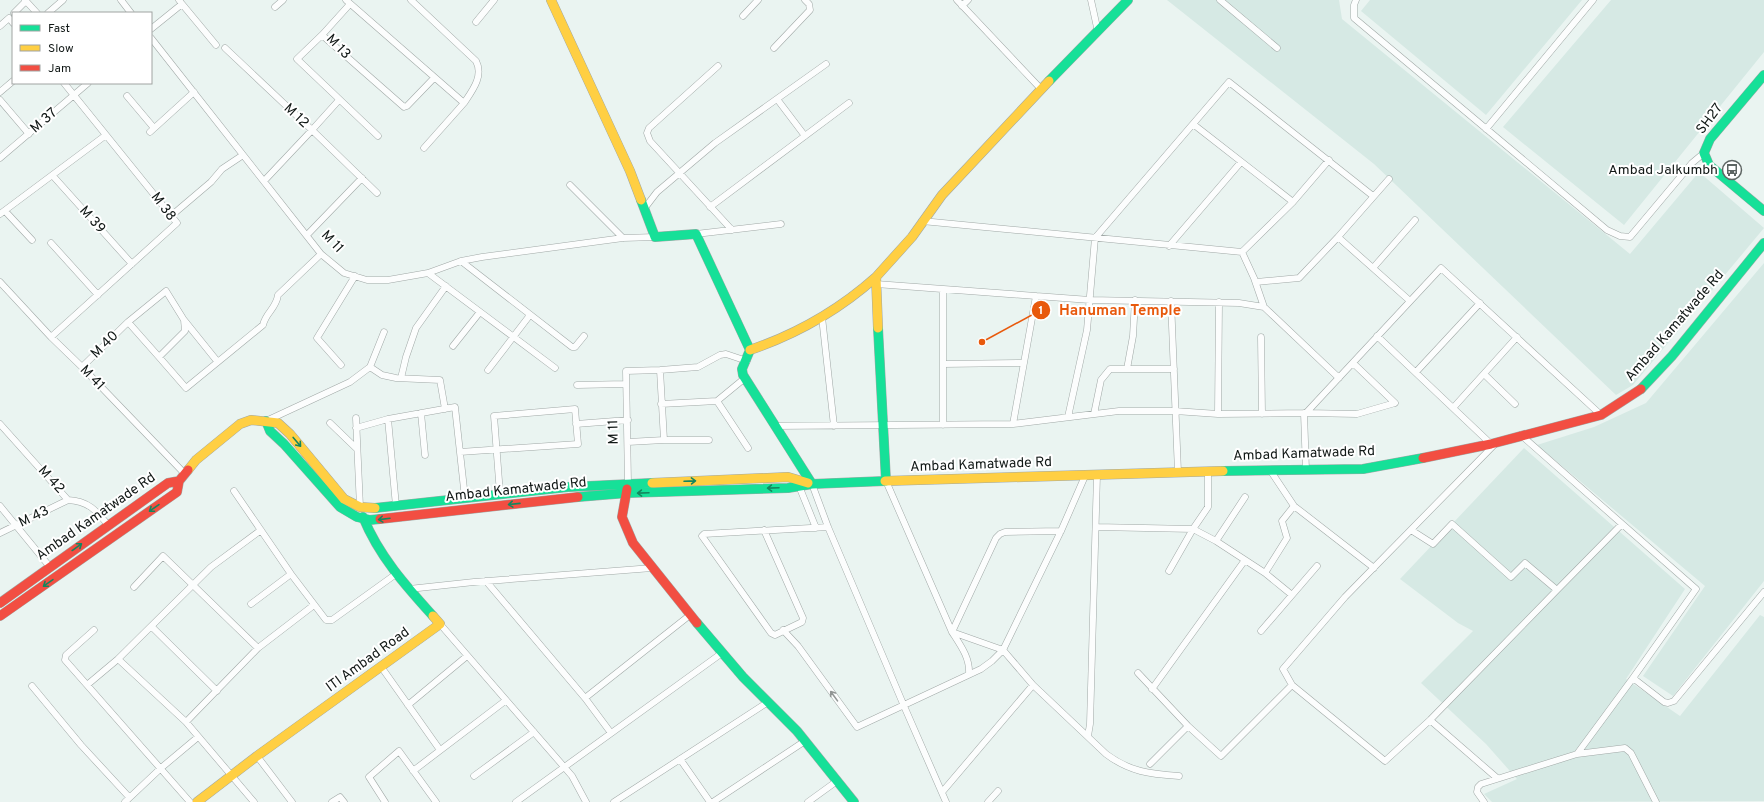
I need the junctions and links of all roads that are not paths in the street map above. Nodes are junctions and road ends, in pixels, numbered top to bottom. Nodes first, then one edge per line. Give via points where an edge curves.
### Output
1 (63, 0) edge
2 (121, 0) edge
3 (283, 0) edge
4 (411, 0) edge
5 (494, 0) edge
6 (551, 0) edge
7 (758, 0) edge
8 (805, 0) edge
9 (957, 0) edge
10 (968, 0) edge
11 (1091, 0) edge
12 (1128, 0) edge
13 (1220, 0) edge
14 (1356, 0) edge
15 (1593, 0) edge
16 (26, 1) edge
17 (181, 2) edge
18 (348, 2) edge
19 (962, 6) junction
20 (275, 8) dead end
21 (16, 12) edge
22 (36, 12) edge
23 (49, 12) edge
24 (130, 12) edge
25 (743, 16) dead end
26 (12, 17) edge
27 (476, 22) dead end
28 (0, 26) edge
29 (152, 28) edge
30 (1098, 32) junction
31 (324, 33) junction
32 (152, 39) edge
33 (216, 45) dead end
34 (225, 48) dead end
35 (774, 48) dead end
36 (1277, 48) dead end
37 (826, 64) dead end
38 (718, 66) dead end
39 (1764, 75) edge
40 (434, 78) junction
41 (12, 82) edge
42 (65, 84) edge
43 (87, 84) edge
44 (1041, 89) junction
45 (0, 92) edge
46 (194, 92) junction
47 (74, 95) junction
48 (127, 96) dead end
49 (777, 98) junction
50 (0, 100) edge
51 (339, 100) junction
52 (464, 103) junction
53 (849, 103) dead end
54 (1193, 124) junction
55 (1486, 129) junction
56 (312, 130) junction
57 (29, 134) junction
58 (106, 135) junction
59 (378, 136) dead end
60 (805, 136) junction
61 (424, 148) dead end
62 (1704, 153) junction
63 (243, 155) junction
64 (0, 158) edge
65 (1329, 160) junction
66 (1241, 162) junction
67 (679, 174) junction
68 (53, 176) junction
69 (362, 178) junction
70 (1389, 179) dead end
71 (264, 181) junction
72 (570, 185) dead end
73 (377, 193) dead end
74 (1373, 196) junction
75 (1292, 202) junction
76 (710, 208) junction
77 (644, 209) junction
78 (1764, 211) edge
79 (2, 212) edge
80 (171, 216) junction
81 (1415, 220) dead end
82 (922, 221) junction
83 (781, 224) dead end
84 (732, 230) junction
85 (696, 234) junction
86 (307, 236) junction
87 (655, 237) junction
88 (1338, 237) junction
89 (624, 238) junction
90 (1095, 238) junction
91 (32, 240) dead end
92 (51, 243) dead end
93 (1764, 243) edge
94 (1169, 246) junction
95 (1242, 252) junction
96 (321, 254) junction
97 (460, 261) junction
98 (132, 264) junction
99 (1373, 268) junction
100 (428, 273) junction
101 (355, 276) junction
102 (876, 281) junction
103 (0, 282) edge
104 (1256, 282) junction
105 (446, 286) junction
106 (943, 289) junction
107 (98, 295) junction
108 (1036, 296) junction
109 (1090, 300) junction
110 (1135, 300) junction
111 (1171, 300) junction
112 (1410, 301) junction
113 (1219, 302) junction
114 (1480, 303) junction
115 (1264, 307) junction
116 (480, 312) junction
117 (530, 315) junction
118 (822, 317) junction
119 (184, 320) junction
120 (128, 322) junction
121 (384, 332) dead end
122 (513, 336) junction
123 (584, 336) dead end
124 (1378, 336) junction
125 (51, 337) junction
126 (1261, 337) dead end
127 (1517, 337) junction
128 (453, 346) dead end
129 (750, 350) junction
130 (159, 357) junction
131 (217, 361) junction
132 (747, 361) junction
133 (1024, 363) junction
134 (1353, 363) junction
135 (943, 364) junction
136 (341, 365) dead end
137 (82, 367) junction
138 (370, 367) junction
139 (555, 368) dead end
140 (1127, 369) junction
141 (1174, 369) junction
142 (488, 370) dead end
143 (660, 370) junction
144 (1416, 372) junction
145 (1484, 374) junction
146 (400, 378) junction
147 (745, 378) junction
148 (1339, 378) junction
149 (626, 384) junction
150 (578, 385) dead end
151 (717, 401) junction
152 (661, 404) junction
153 (1516, 404) dead end
154 (1453, 408) junction
155 (445, 409) junction
156 (1175, 411) junction
157 (421, 413) junction
158 (1305, 413) junction
159 (1094, 414) junction
160 (1218, 414) junction
161 (1262, 414) junction
162 (1602, 415) junction
163 (1068, 417) junction
164 (356, 418) dead end
165 (388, 419) junction
166 (628, 420) junction
167 (266, 421) junction
168 (330, 423) dead end
169 (0, 424) edge
170 (576, 424) junction
171 (1013, 424) junction
172 (883, 425) junction
173 (943, 425) junction
174 (775, 426) junction
175 (834, 426) junction
176 (356, 428) junction
177 (1521, 435) junction
178 (664, 440) junction
179 (709, 440) dead end
180 (628, 442) junction
181 (1495, 442) junction
182 (748, 448) dead end
183 (356, 449) junction
184 (496, 449) junction
185 (460, 452) junction
186 (425, 455) dead end
187 (1270, 470) junction
188 (1306, 470) junction
189 (1208, 471) junction
190 (1178, 472) junction
191 (1097, 475) junction
192 (1085, 476) junction
193 (182, 477) junction
194 (886, 481) junction
195 (628, 483) junction
196 (812, 484) junction
197 (799, 486) junction
198 (234, 491) dead end
199 (627, 493) junction
200 (500, 494) junction
201 (1245, 497) dead end
202 (338, 498) junction
203 (465, 498) junction
204 (68, 500) junction
205 (0, 506) edge
206 (396, 506) junction
207 (1294, 506) junction
208 (360, 507) junction
209 (364, 520) junction
210 (1622, 524) junction
211 (108, 525) junction
212 (16, 526) junction
213 (828, 527) junction
214 (1096, 527) junction
215 (816, 528) junction
216 (1193, 529) junction
217 (261, 530) junction
218 (764, 530) junction
219 (1411, 530) junction
220 (1061, 531) junction
221 (0, 533) edge
222 (1216, 541) junction
223 (1245, 560) junction
224 (1317, 566) dead end
225 (50, 567) junction
226 (652, 568) junction
227 (1374, 568) junction
228 (1170, 571) dead end
229 (1265, 573) junction
230 (291, 574) junction
231 (396, 574) junction
232 (486, 581) junction
233 (193, 585) junction
234 (134, 587) dead end
235 (409, 589) junction
236 (1556, 590) junction
237 (1292, 595) junction
238 (1763, 595) edge
239 (0, 603) edge
240 (251, 604) dead end
241 (314, 605) junction
242 (690, 615) junction
243 (0, 616) edge
244 (440, 624) junction
245 (152, 627) junction
246 (94, 630) dead end
247 (784, 630) dead end
248 (1261, 631) dead end
249 (952, 632) junction
250 (258, 648) junction
251 (1003, 650) junction
252 (722, 653) junction
253 (467, 656) junction
254 (118, 659) junction
255 (382, 668) junction
256 (1138, 673) dead end
257 (969, 674) junction
258 (1633, 678) junction
259 (87, 685) junction
260 (1033, 685) junction
261 (1292, 685) junction
262 (32, 686) dead end
263 (1152, 689) junction
264 (217, 691) junction
265 (585, 698) junction
266 (505, 701) junction
267 (768, 702) junction
268 (408, 705) junction
269 (904, 706) junction
270 (1430, 720) junction
271 (186, 722) junction
272 (1188, 726) junction
273 (534, 732) junction
274 (611, 734) junction
275 (1088, 736) junction
276 (198, 737) junction
277 (805, 741) junction
278 (440, 750) junction
279 (1577, 754) junction
280 (257, 756) junction
281 (680, 759) junction
282 (1150, 764) dead end
283 (564, 767) junction
284 (161, 768) junction
285 (414, 771) junction
286 (230, 775) junction
287 (474, 776) dead end
288 (1179, 776) dead end
289 (1497, 778) junction
290 (837, 781) junction
291 (942, 791) junction
292 (998, 791) dead end
293 (127, 800) edge
294 (190, 802) edge
295 (197, 802) edge
296 (254, 802) edge
297 (292, 802) edge
298 (332, 802) edge
299 (344, 802) edge
300 (385, 802) edge
301 (436, 802) edge
302 (516, 802) edge
303 (586, 802) edge
304 (614, 802) edge
305 (711, 802) edge
306 (808, 802) edge
307 (854, 802) edge
308 (946, 802) edge
309 (988, 802) edge
310 (1484, 802) edge
311 (1656, 802) edge

1 - 23 street
2 - 24 street
3 - 20 street
4 - 52 street via 476,62 477,81
5 - 27 street
6 - 77 street via 630,171
7 - 25 street
8 - 35 street via 810,10
9 - 19 street
10 - 19 street
11 - 30 street
12 - 30 street
13 - 36 street
14 - 55 street via 1354,18
15 - 55 street
16 - 21 street
16 - 22 street
17 - 29 street
17 - 33 street
18 - 31 street, M 13
18 - 40 street
19 - 44 street
26 - 28 street
30 - 44 street
31 - 40 street, M 13 via 322,35 404,107
31 - 51 street via 297,59
32 - 46 street, M 11
34 - 56 street, M 12
37 - 49 street
38 - 67 street via 648,131 650,141
39 - 62 street, SH27 / SH27 via 1710,139
40 - 52 street
41 - 45 street
42 - 47 street, M 38
43 - 47 street, M 37
44 - 82 street via 942,195
46 - 48 street via 152,130
46 - 63 street, M 11
47 - 57 street, M 37
47 - 58 street, M 38
49 - 60 street
49 - 67 street via 732,130
50 - 57 street
51 - 56 street
51 - 59 street
52 - 61 street
53 - 60 street
54 - 65 street via 1229,82
54 - 66 street
54 - 90 street
55 - 62 street via 1607,230 1620,236 1630,237 1692,163
56 - 69 street
56 - 71 street, M 12
57 - 64 street, M 37
58 - 68 street
58 - 80 street, M 38
60 - 76 street
62 - 78 street, SH27 / SH27 via 1709,165
63 - 71 street, M 11
63 - 80 street via 222,169 211,182
65 - 74 street
65 - 75 street
66 - 75 street
66 - 94 street
67 - 76 street
67 - 77 street via 654,195
68 - 79 street
68 - 98 street, M 39
69 - 73 street
69 - 86 street
70 - 74 street
71 - 86 street, M 11
72 - 89 street
74 - 88 street
75 - 95 street
76 - 84 street
77 - 87 street
79 - 91 street
80 - 98 street, M 38 via 177,223
81 - 99 street
82 - 90 street
82 - 102 street
83 - 84 street
84 - 85 street
85 - 87 street
85 - 129 street
86 - 96 street, M 11
87 - 89 street, M 11
88 - 99 street
88 - 104 street via 1299,278
89 - 97 street, M 11
90 - 94 street
90 - 109 street
92 - 107 street
93 - 162 street, Ambad Kamatwade Rd via 1672,356 1639,391
94 - 95 street
95 - 104 street
96 - 101 street, M 11 via 344,273
96 - 131 street via 278,295 277,304 264,318 263,325
97 - 100 street, M 11
97 - 117 street
98 - 107 street, M 38
99 - 112 street
100 - 101 street, M 11 via 379,280
100 - 105 street
101 - 136 street via 317,338
102 - 106 street
102 - 118 street
102 - 172 street
103 - 125 street, M 41
104 - 115 street
105 - 116 street
105 - 146 street via 416,328
106 - 108 street
106 - 135 street
107 - 125 street, M 38
108 - 109 street
108 - 133 street
109 - 110 street
109 - 163 street via 1087,330
110 - 111 street
110 - 140 street via 1133,336
111 - 113 street
111 - 141 street
112 - 114 street via 1441,268
112 - 124 street
113 - 115 street
113 - 160 street
114 - 127 street
114 - 144 street
115 - 148 street
116 - 122 street
116 - 128 street
117 - 122 street
117 - 123 street via 574,348
118 - 129 street via 782,338
118 - 175 street
119 - 120 street, M 40 via 166,291
119 - 130 street via 185,331
119 - 131 street
120 - 130 street, M 40
120 - 137 street, M 40
121 - 138 street
122 - 139 street
122 - 142 street
124 - 134 street
124 - 144 street
125 - 137 street, M 41
126 - 161 street
127 - 145 street
127 - 162 street
129 - 132 street
130 - 131 street, M 40 via 186,388
132 - 143 street via 723,354 698,366
132 - 147 street via 742,369
133 - 135 street
133 - 171 street
134 - 148 street
134 - 158 street via 1395,403 1357,414
135 - 173 street
137 - 193 street, M 41
138 - 146 street via 382,375
138 - 167 street via 350,382
140 - 141 street
140 - 159 street via 1110,369 1104,375
141 - 156 street
143 - 149 street, M 11 via 626,370
143 - 152 street
144 - 154 street
145 - 153 street
145 - 154 street
146 - 155 street via 440,380
147 - 151 street
147 - 174 street
148 - 158 street
149 - 150 street
149 - 166 street, M 11
151 - 152 street
151 - 182 street
152 - 178 street
154 - 181 street
155 - 157 street
155 - 185 street via 455,408
156 - 159 street
156 - 160 street
156 - 190 street
157 - 165 street
157 - 186 street
158 - 161 street
158 - 188 street
159 - 163 street
160 - 161 street
162 - 177 street, Ambad Kamatwade Rd
163 - 171 street
164 - 176 street
165 - 176 street
165 - 206 street
166 - 170 street
166 - 180 street, M 11
167 - 193 street, Ambad Kamatwade Rd via 251,420 240,424 196,460
167 - 202 street, Ambad Kamatwade Rd via 278,423 290,434
168 - 183 street
169 - 204 street, M 42
170 - 184 street via 578,444
170 - 184 street via 574,409 494,416
171 - 173 street
172 - 173 street
172 - 175 street
172 - 194 street
174 - 175 street
174 - 196 street
176 - 183 street
177 - 181 street, Ambad Kamatwade Rd
177 - 210 street
178 - 179 street
178 - 180 street
180 - 195 street, M 11
181 - 188 street, Ambad Kamatwade Rd via 1363,469
181 - 219 street
183 - 208 street
184 - 185 street
184 - 200 street
185 - 203 street
187 - 188 street, Ambad Kamatwade Rd
187 - 189 street, Ambad Kamatwade Rd
187 - 207 street
189 - 190 street, Ambad Kamatwade Rd
189 - 216 street via 1208,507
190 - 191 street, Ambad Kamatwade Rd
191 - 192 street, Ambad Kamatwade Rd
191 - 214 street
192 - 194 street, Ambad Kamatwade Rd
192 - 220 street
193 - 211 street, Ambad Kamatwade Rd via 168,483
193 -> 243 street via 177,492
194 - 196 street, Ambad Kamatwade Rd
194 - 249 street
195 -> 196 street, Ambad Kamatwade Rd via 788,477
195 - 199 street, M 11
195 - 200 street, Ambad Kamatwade Rd
196 - 197 street, Ambad Kamatwade Rd
196 - 213 street
197 -> 199 street, Ambad Kamatwade Rd
197 - 215 street
198 - 217 street
199 -> 209 street, Ambad Kamatwade Rd
199 - 226 street, M 11 via 622,517 633,543
200 - 203 street, Ambad Kamatwade Rd
201 - 222 street
202 - 208 street, Ambad Kamatwade Rd
202 - 209 street, Ambad Kamatwade Rd via 349,512
203 - 206 street, Ambad Kamatwade Rd
204 - 211 street, M 42 via 79,500 87,504 97,511
204 - 212 street, M 43
205 - 212 street
206 - 208 street, Ambad Kamatwade Rd via 369,509
207 - 227 street
207 - 229 street via 1282,521 1287,538
208 - 209 street
209 - 231 street
210 - 236 street
210 - 258 street via 1696,589
225 -> 211 street, Ambad Kamatwade Rd
212 - 221 street, M 43
212 - 225 street
213 - 215 street
213 - 269 street
214 - 216 street
214 - 275 street
215 - 218 street
216 - 222 street
216 - 228 street
217 - 230 street
217 - 233 street via 211,567
218 - 218 street via 702,536 771,633 775,635 802,622 803,618
219 - 227 street
219 - 236 street via 1433,544 1452,524 1511,577 1525,563
220 - 249 street via 1000,534
220 - 251 street
222 - 223 street
223 - 229 street
223 - 263 street
224 - 237 street
225 - 239 street, Ambad Kamatwade Rd
226 - 232 street
226 - 242 street, M 11
227 - 261 street via 1345,597 1283,669
229 - 237 street
230 - 240 street
230 - 241 street
231 - 235 street
231 - 241 street via 332,620 326,620
232 - 235 street
232 - 265 street
233 - 234 street via 162,556
233 - 245 street
233 - 250 street
235 - 244 street
236 - 270 street
237 - 248 street
238 - 258 street via 1674,701 1664,702
241 - 250 street
242 - 252 street, M 11
242 - 265 street
244 - 253 street
244 - 255 street, ITI Ambad Road
245 - 254 street
245 - 264 street
246 - 259 street via 65,656 65,660
269 -> 247 street via 856,727
249 - 251 street
249 - 257 street via 968,659
250 - 264 street
251 - 257 street via 988,664
251 - 260 street
252 - 267 street, M 11
252 - 274 street
253 - 266 street
253 - 268 street
254 - 259 street
254 - 271 street
255 - 268 street
255 - 280 street, ITI Ambad Road
256 - 263 street
257 - 269 street
258 - 279 street
259 - 284 street
260 - 275 street
260 - 291 street
261 - 270 street via 1385,761
261 - 272 street via 1221,756
262 - 293 street
263 - 272 street
264 - 271 street
265 - 274 street
266 - 273 street
266 - 278 street
267 - 277 street, M 11
267 - 281 street
268 - 278 street
269 - 291 street
270 - 289 street
271 - 276 street
272 - 282 street
273 - 283 street
273 - 287 street
274 - 283 street
275 - 288 street via 1119,764 1136,770
276 - 284 street
276 - 286 street
277 - 290 street, M 11
277 - 305 street
278 - 285 street
279 - 289 street
279 - 311 street via 1627,749
280 - 286 street, ITI Ambad Road
280 - 297 street
281 - 304 street
281 - 305 street
283 - 302 street
283 - 303 street
284 - 293 street
284 - 294 street
285 - 300 street via 399,751 369,777
285 - 301 street
286 - 295 street, ITI Ambad Road
286 - 296 street
289 - 310 street via 1478,787 1477,792
290 - 306 street
290 - 307 street, M 11
291 - 308 street
292 - 309 street
298 - 299 street via 340,796

